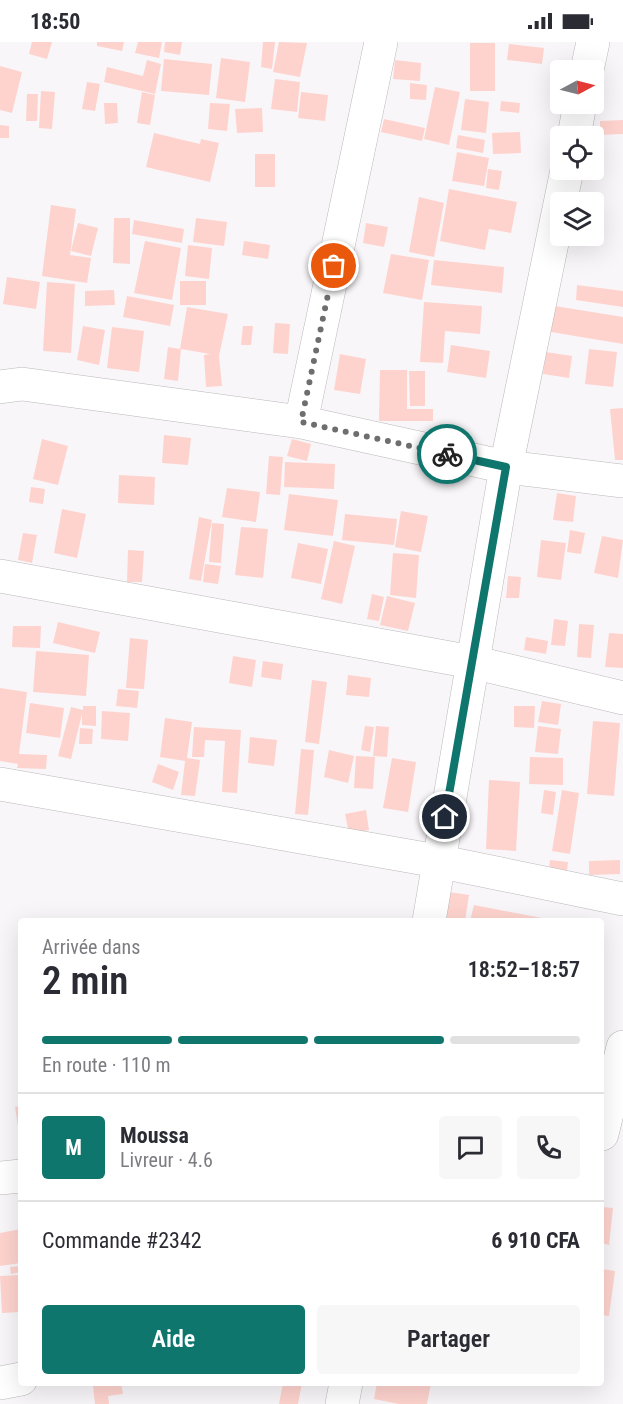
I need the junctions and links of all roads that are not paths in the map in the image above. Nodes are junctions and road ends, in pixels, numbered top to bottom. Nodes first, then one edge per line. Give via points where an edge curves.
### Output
1 (381, 42) edge
2 (593, 42) edge
3 (589, 60) edge
4 (565, 180) edge
5 (0, 387) edge
6 (301, 422) junction
7 (506, 467) junction
8 (623, 481) edge
9 (0, 576) edge
10 (472, 662) junction
11 (623, 698) edge
12 (0, 784) edge
13 (437, 861) junction
14 (623, 898) edge
15 (429, 918) edge
16 (623, 1047) edge
17 (604, 1126) edge
18 (604, 1143) edge
19 (623, 1144) edge
20 (18, 1176) edge
21 (0, 1178) edge
22 (18, 1380) edge
23 (0, 1383) edge
24 (345, 1386) edge
25 (342, 1404) edge

1 - 6 street
2 - 3 street
4 - 7 street
5 - 6 street via 22,384
6 - 7 street
7 - 8 street
7 - 10 street
9 - 10 street
10 - 11 street
10 - 13 street
12 - 13 street
13 - 14 street
13 - 15 street
16 - 17 street
18 - 19 street
20 - 21 street
22 - 23 street
24 - 25 street

